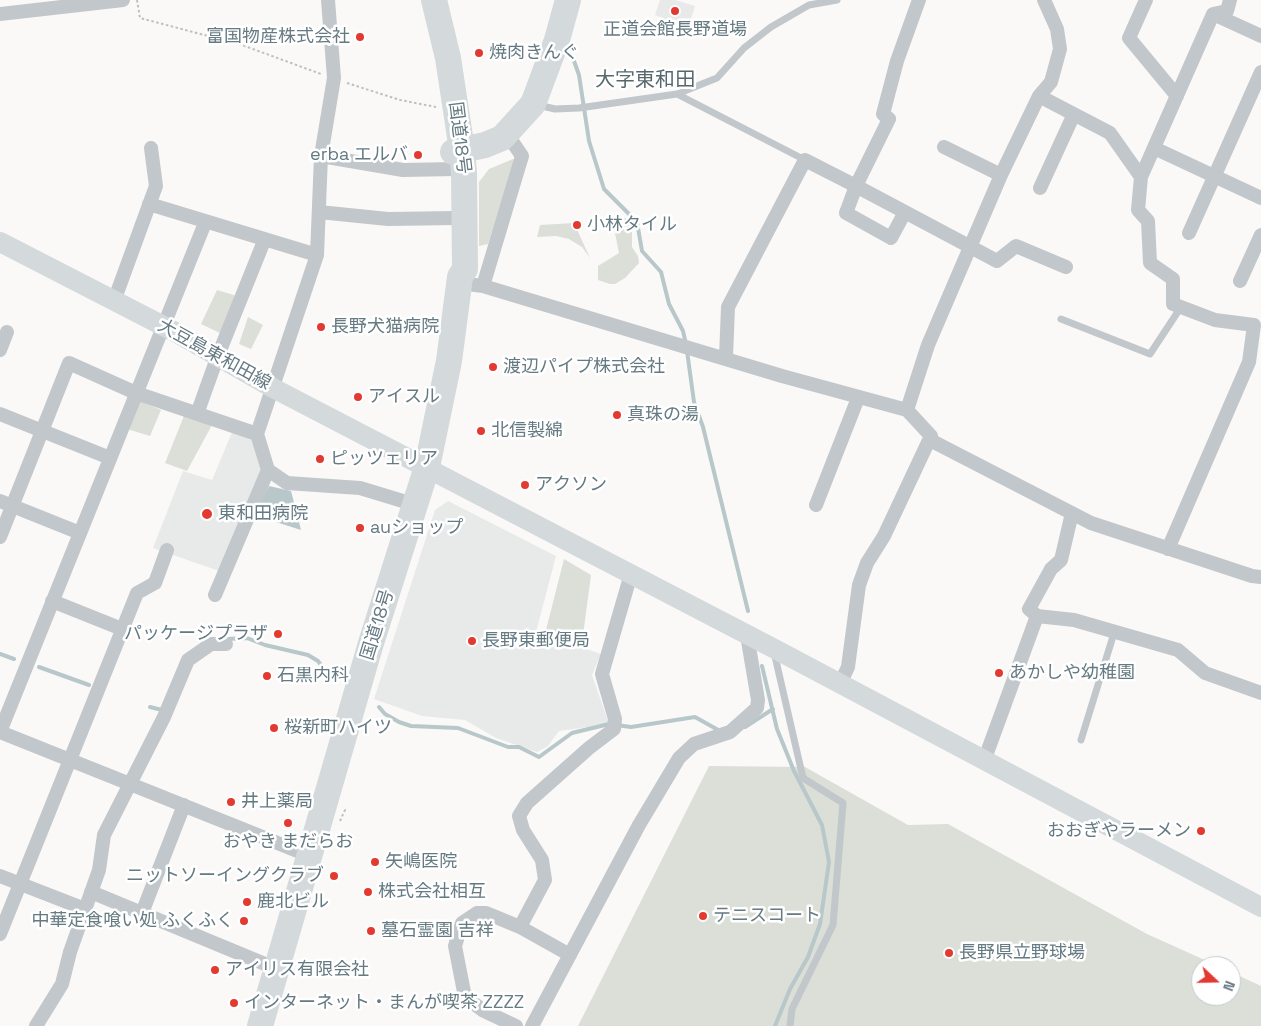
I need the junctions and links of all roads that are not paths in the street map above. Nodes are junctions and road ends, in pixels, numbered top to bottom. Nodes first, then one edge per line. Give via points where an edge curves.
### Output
1 (123, 0) edge
2 (328, 0) edge
3 (424, 0) edge
4 (434, 0) edge
5 (568, 0) edge
6 (837, 0) edge
7 (919, 0) edge
8 (1044, 0) edge
9 (1146, 0) edge
10 (1230, 0) edge
11 (0, 14) edge
12 (1213, 14) junction
13 (1261, 36) edge
14 (1261, 72) edge
15 (677, 94) junction
16 (1039, 96) junction
17 (1177, 96) junction
18 (533, 104) junction
19 (1074, 114) junction
20 (506, 134) junction
21 (944, 146) dead end
22 (151, 148) dead end
23 (1154, 148) junction
24 (322, 156) junction
25 (457, 157) junction
26 (805, 160) junction
27 (1001, 175) junction
28 (1215, 176) junction
29 (1141, 177) junction
30 (856, 186) junction
31 (1040, 188) dead end
32 (1261, 198) edge
33 (149, 204) junction
34 (319, 212) junction
35 (905, 212) junction
36 (456, 218) junction
37 (205, 223) junction
38 (1189, 233) dead end
39 (1261, 235) edge
40 (264, 241) junction
41 (0, 242) edge
42 (970, 247) junction
43 (317, 255) junction
44 (1066, 267) dead end
45 (1240, 280) dead end
46 (468, 282) junction
47 (114, 301) junction
48 (1181, 307) junction
49 (1061, 319) dead end
50 (163, 326) junction
51 (7, 332) dead end
52 (0, 350) edge
53 (726, 357) junction
54 (217, 358) junction
55 (273, 388) junction
56 (136, 394) junction
57 (858, 398) junction
58 (907, 410) junction
59 (0, 414) edge
60 (197, 414) junction
61 (41, 431) junction
62 (258, 434) junction
63 (930, 440) junction
64 (110, 458) junction
65 (427, 467) junction
66 (268, 470) junction
67 (6, 504) edge
68 (416, 505) junction
69 (816, 505) dead end
70 (1072, 514) junction
71 (80, 533) junction
72 (0, 537) edge
73 (1168, 549) junction
74 (167, 550) dead end
75 (631, 574) junction
76 (1261, 577) edge
77 (215, 595) dead end
78 (52, 601) junction
79 (1037, 616) junction
80 (122, 629) junction
81 (1114, 633) junction
82 (747, 635) junction
83 (226, 644) dead end
84 (773, 648) junction
85 (840, 684) junction
86 (1261, 693) edge
87 (0, 732) edge
88 (1081, 740) dead end
89 (69, 759) junction
90 (984, 761) junction
91 (131, 784) junction
92 (184, 805) junction
93 (310, 856) junction
94 (0, 876) edge
95 (20, 884) junction
96 (91, 892) junction
97 (1261, 907) edge
98 (85, 909) junction
99 (142, 913) junction
100 (520, 927) junction
101 (0, 934) edge
102 (570, 955) junction
103 (278, 969) junction
104 (36, 1026) edge
105 (260, 1026) edge
106 (516, 1026) edge
107 (532, 1026) edge
108 (790, 1026) edge

1 - 11 street
2 - 24 street via 334,78
3 - 25 highway, 国道18号
4 - 25 highway, 国道18号 via 448,58
5 - 18 highway
6 - 15 lane via 809,5 771,27 744,48 716,78
7 - 30 street via 896,61 882,114 888,119
8 - 16 street via 1057,28 1060,50 1051,82
9 - 17 street via 1129,38
10 - 12 street via 1227,11
12 - 13 street
12 - 17 street
14 - 28 street
15 - 18 lane via 555,110
15 - 26 lane
16 - 19 street
16 - 27 street
17 - 23 street
18 - 20 highway
19 - 29 street via 1110,133
19 - 31 street
20 - 25 highway
20 - 46 street via 522,156
21 - 27 street
22 - 33 street via 156,186
23 - 28 street
23 - 29 street
24 - 25 street via 403,170
24 - 34 street
25 - 36 highway, 国道18号
25 - 46 highway, 国道18号 via 465,181 465,269
26 - 30 street
26 - 53 street via 728,307
27 - 42 street
28 - 32 street
28 - 38 street
29 - 48 street via 1138,210 1148,221 1150,263 1173,279 1173,304
30 - 35 street
30 - 35 street via 846,213 891,238
33 - 37 street
33 - 47 street
34 - 36 street via 388,218
34 - 43 street
35 - 42 street
36 - 46 highway, 国道18号 via 455,268
37 - 40 street
37 - 50 street
39 - 45 street
40 - 43 street
40 - 54 street
41 - 47 street, 大豆島東和田線
42 - 44 street via 997,261 1016,246
42 - 58 street via 928,345
43 - 55 street
46 - 53 street
46 - 65 highway, 国道18号
47 - 50 street, 大豆島東和田線
48 - 49 lane via 1150,354
48 - 73 street via 1215,320 1254,325 1249,362
50 - 54 street, 大豆島東和田線
50 - 56 street
51 - 52 street
53 - 57 street
54 - 55 street, 大豆島東和田線
54 - 60 street
55 - 62 street
55 - 65 street, 大豆島東和田線
56 - 60 street
56 - 61 street via 69,364
56 - 64 street
57 - 58 street
57 - 69 street
58 - 63 street via 931,436
59 - 61 street
60 - 62 street
61 - 64 street
61 - 67 street
62 - 66 street
63 - 70 street
63 - 85 street via 864,570 848,667
64 - 71 street
65 - 68 highway, 国道18号
65 - 75 street, 大豆島東和田線
66 - 68 street via 286,483 360,488
66 - 77 street
67 - 71 street
67 - 72 street
68 - 93 highway, 国道18号 via 371,643
70 - 73 street
70 - 79 street via 1061,560 1051,570 1029,609
71 - 78 street
73 - 76 street
74 - 80 street via 155,584 137,593
75 - 82 street, 大豆島東和田線
75 - 100 street via 602,674 615,719 614,729 527,803 520,816 523,830 542,860 545,880
78 - 80 street
78 - 87 street
79 - 81 street via 1074,620
79 - 90 street
80 - 89 street
81 - 86 street via 1178,650 1205,673
81 - 88 lane
82 - 84 street, 大豆島東和田線
82 - 102 street via 757,708 730,732 694,744 678,758
83 - 91 street via 211,644 188,660
84 - 85 street, 大豆島東和田線
84 - 108 lane via 803,778 843,803 833,925 792,1009
85 - 90 street, 大豆島東和田線
87 - 89 street
89 - 91 street
89 - 95 street
90 - 97 street, 大豆島東和田線
91 - 92 street
91 - 96 street via 104,835 99,870
92 - 93 street
92 - 99 street
93 - 103 highway, 国道18号
94 - 95 street
95 - 98 street
95 - 101 street
96 - 98 street
96 - 99 street
98 - 104 street via 62,984
99 - 103 street
100 - 102 street
100 - 106 street via 486,913 476,913 462,923 455,946 464,992 469,1000
102 - 107 street
103 - 105 highway, 国道18号

